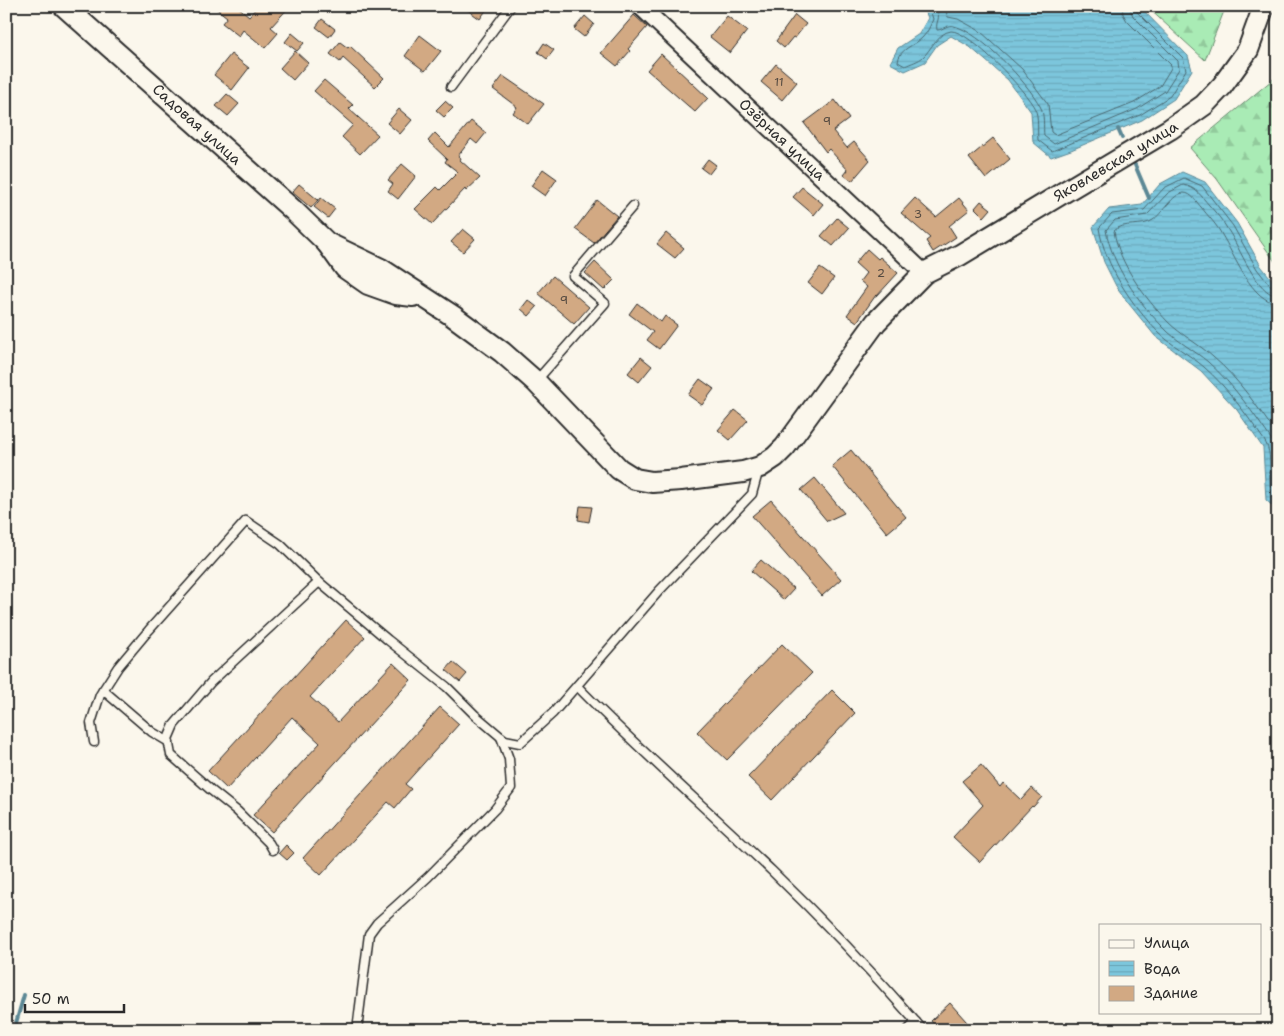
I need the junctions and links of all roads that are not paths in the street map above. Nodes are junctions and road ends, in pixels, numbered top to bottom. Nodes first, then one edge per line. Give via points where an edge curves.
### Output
1 (64, 6) edge
2 (511, 6) edge
3 (640, 6) edge
4 (1264, 6) edge
5 (451, 87) dead end
6 (633, 206) dead end
7 (924, 273) junction
8 (536, 382) junction
9 (760, 467) junction
10 (319, 582) junction
11 (577, 686) junction
12 (103, 690) junction
13 (501, 737) junction
14 (94, 742) dead end
15 (169, 742) junction
16 (273, 850) dead end
17 (916, 1022) junction
18 (357, 1030) edge
19 (908, 1030) edge
20 (923, 1030) edge

1 - 8 street, Садовая улица via 327,243 381,269 453,316
2 - 5 lane
3 - 7 street, Озёрная улица
4 - 7 street, Яковлевская улица via 1248,50 1204,105 1170,129 960,255
6 - 8 lane via 573,276 605,304
7 - 9 street, Яковлевская улица via 876,322 785,447
8 - 9 street, Садовая улица via 619,469 635,479 652,482 682,480
9 - 11 lane via 752,494 659,591
10 - 12 lane via 280,544 246,521 149,630
10 - 13 lane via 447,687
10 - 15 lane via 211,682 174,725
11 - 13 lane via 520,743
11 - 17 lane via 773,872
12 - 14 lane via 91,723
12 - 15 lane via 152,732
13 - 18 lane via 509,759 511,788 428,877 369,934
15 - 16 lane via 171,754 238,811
17 - 19 lane
17 - 20 lane

